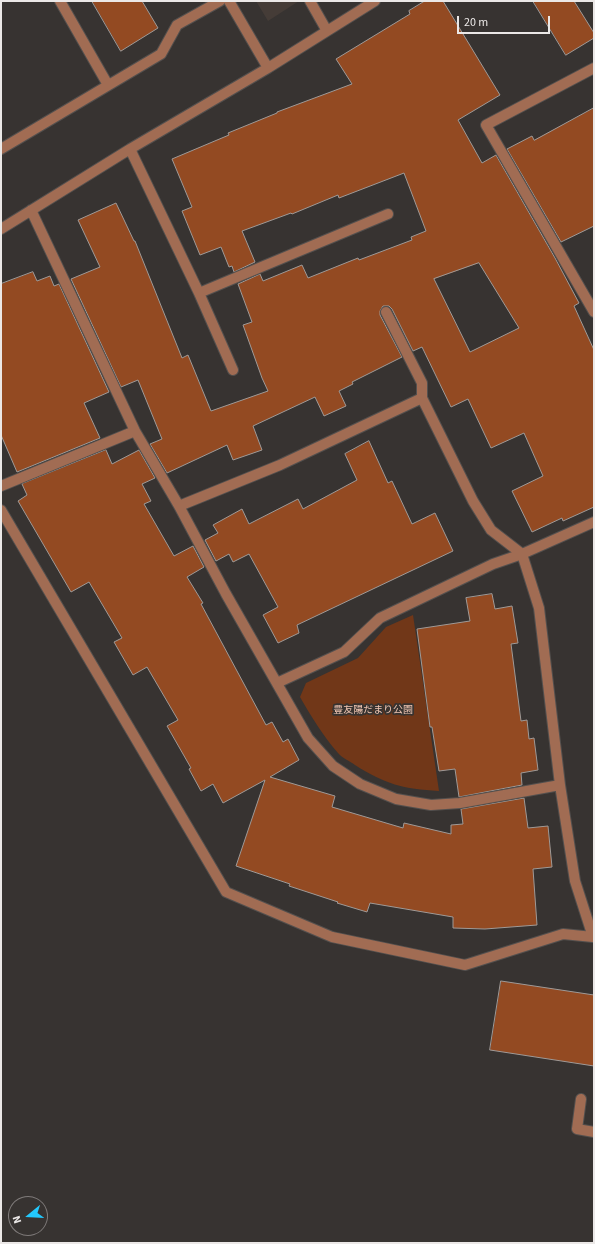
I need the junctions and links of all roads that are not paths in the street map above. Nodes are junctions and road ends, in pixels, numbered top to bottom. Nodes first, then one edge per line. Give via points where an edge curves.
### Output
1 (60, 1) edge
2 (220, 1) edge
3 (230, 1) edge
4 (310, 1) edge
5 (375, 1) edge
6 (327, 31) junction
7 (268, 68) junction
8 (594, 68) edge
9 (108, 85) junction
10 (1, 149) edge
11 (130, 149) junction
12 (31, 210) junction
13 (388, 214) dead end
14 (1, 229) edge
15 (199, 293) junction
16 (386, 312) dead end
17 (594, 312) edge
18 (233, 370) dead end
19 (422, 398) junction
20 (136, 431) junction
21 (1, 486) edge
22 (179, 506) junction
23 (1, 510) edge
24 (594, 522) edge
25 (522, 554) junction
26 (277, 683) junction
27 (560, 785) junction
28 (593, 937) edge
29 (581, 1099) dead end
30 (594, 1132) edge

1 - 9 street
2 - 9 street via 177,26 160,54
3 - 7 street
4 - 6 street
5 - 6 street
6 - 7 street
7 - 11 street
8 - 17 street via 486,125
9 - 10 street
11 - 12 street
11 - 15 street
12 - 14 street
12 - 20 street
13 - 15 street
15 - 18 street
16 - 19 street via 422,383
19 - 22 street via 280,465
19 - 25 street via 473,501 491,530
20 - 21 street
20 - 22 street
22 - 26 street
23 - 28 street via 226,892 332,937 465,965 563,934
24 - 25 street
25 - 26 street via 493,564 380,618 344,652
25 - 27 street via 539,608
26 - 27 street via 308,738 333,766 360,784 396,798 431,805
27 - 28 street via 575,881
29 - 30 street via 577,1129

